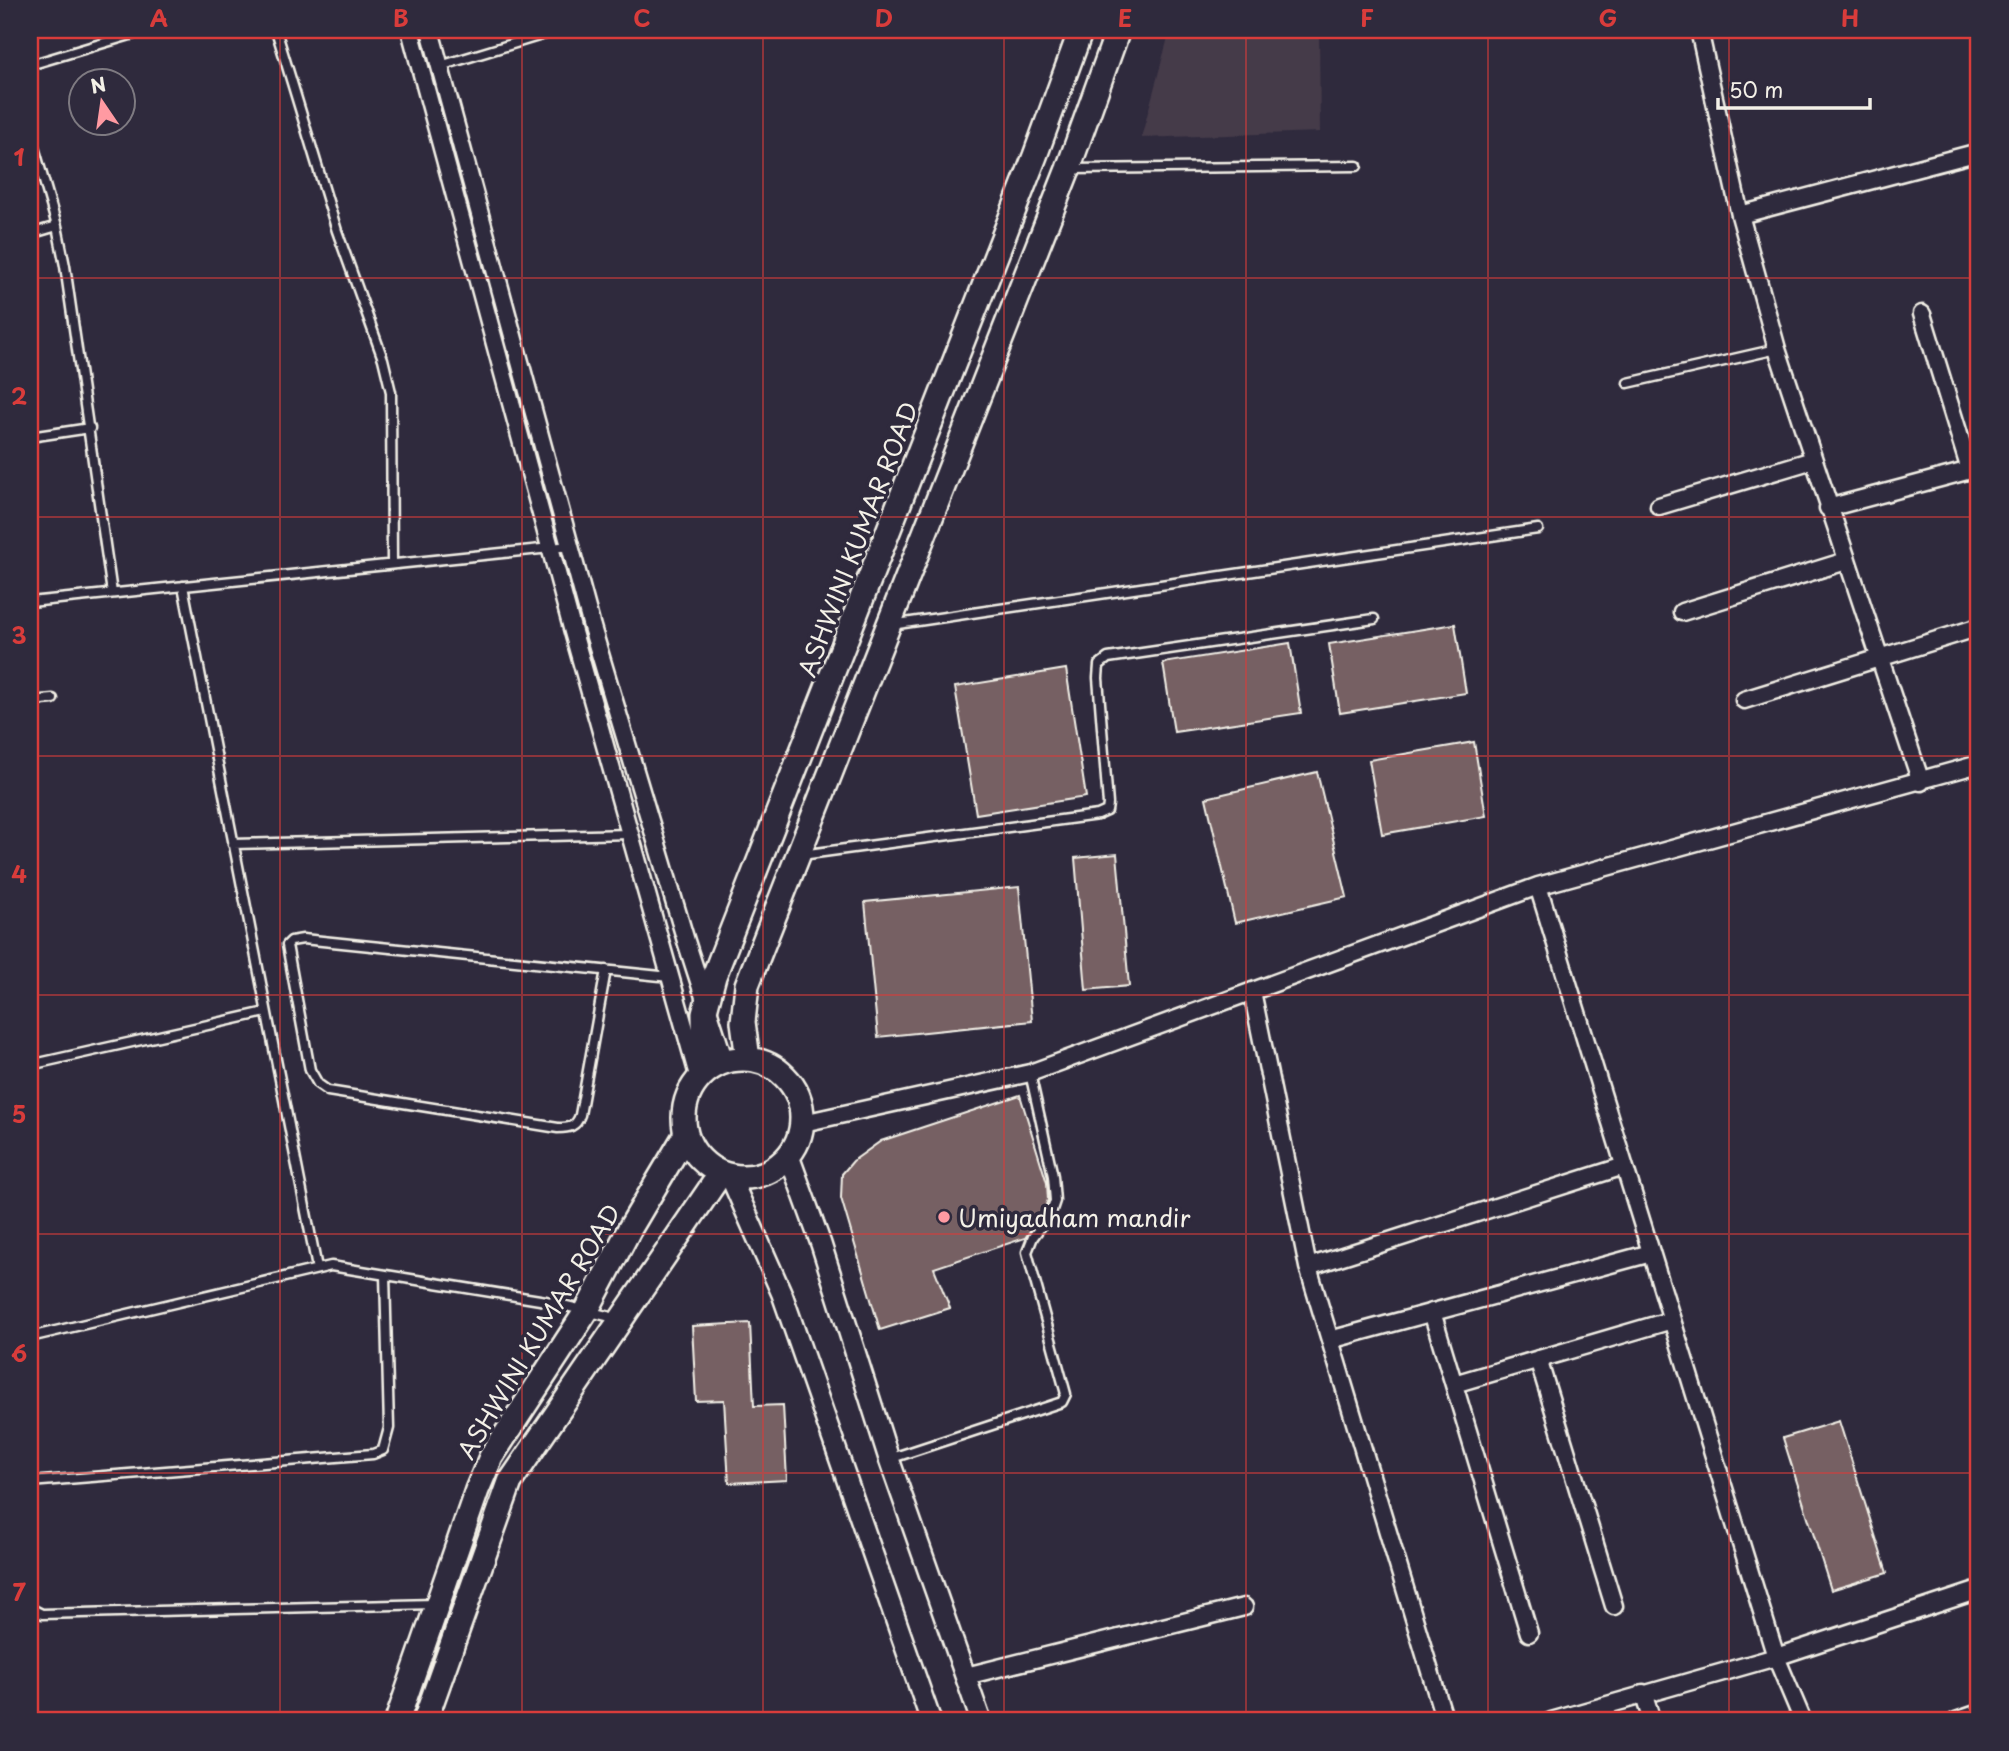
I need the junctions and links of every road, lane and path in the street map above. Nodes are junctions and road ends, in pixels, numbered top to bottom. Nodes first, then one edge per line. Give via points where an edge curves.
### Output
1 (147, 30) edge
2 (276, 30) edge
3 (410, 30) edge
4 (430, 30) edge
5 (558, 30) edge
6 (1081, 30) edge
7 (1118, 30) edge
8 (1699, 30) edge
9 (30, 65) edge
10 (440, 66) junction
11 (30, 133) edge
12 (1979, 152) edge
13 (1357, 166) dead end
14 (1068, 169) junction
15 (1740, 215) junction
16 (57, 226) junction
17 (30, 234) edge
18 (1922, 314) dead end
19 (1777, 349) junction
20 (1628, 383) dead end
21 (90, 428) junction
22 (30, 437) edge
23 (1813, 460) junction
24 (1974, 469) edge
25 (1659, 506) dead end
26 (1828, 508) junction
27 (1538, 529) dead end
28 (570, 546) junction
29 (550, 548) junction
30 (1846, 561) junction
31 (392, 564) junction
32 (183, 586) junction
33 (112, 593) junction
34 (30, 602) edge
35 (1682, 612) dead end
36 (1374, 620) dead end
37 (888, 626) junction
38 (1979, 627) edge
39 (1879, 658) junction
40 (53, 698) dead end
41 (1744, 700) dead end
42 (30, 701) edge
43 (1979, 764) edge
44 (1921, 782) junction
45 (630, 834) junction
46 (233, 844) junction
47 (798, 856) junction
48 (1538, 886) junction
49 (606, 970) junction
50 (670, 977) junction
51 (1252, 991) junction
52 (706, 1007) junction
53 (266, 1012) junction
54 (30, 1065) edge
55 (719, 1068) junction
56 (1030, 1073) junction
57 (803, 1123) junction
58 (686, 1134) junction
59 (789, 1156) junction
60 (1624, 1166) junction
61 (726, 1175) junction
62 (1651, 1253) junction
63 (1308, 1267) junction
64 (317, 1268) junction
65 (385, 1275) junction
66 (587, 1310) junction
67 (1432, 1312) junction
68 (621, 1320) junction
69 (1672, 1320) junction
70 (30, 1337) edge
71 (1330, 1340) junction
72 (1538, 1359) junction
73 (1454, 1384) junction
74 (889, 1459) junction
75 (30, 1482) edge
76 (1979, 1590) edge
77 (437, 1604) junction
78 (1244, 1606) dead end
79 (1614, 1606) dead end
80 (30, 1608) edge
81 (1529, 1633) dead end
82 (1776, 1657) junction
83 (966, 1676) junction
84 (1643, 1693) junction
85 (1979, 1713) edge
86 (397, 1721) edge
87 (425, 1721) edge
88 (931, 1721) edge
89 (981, 1721) edge
90 (1445, 1721) edge
91 (1551, 1721) edge
92 (1652, 1721) edge
93 (1802, 1721) edge
94 (1956, 1721) edge

1 - 9 lane
2 - 31 lane via 391,392
3 - 29 street
4 - 10 street
5 - 10 lane
6 - 52 main road, ASHWINI KUMAR ROAD via 714,976
7 - 14 main road
8 - 15 street
10 - 28 street
11 - 16 lane
12 - 15 street
13 - 14 lane
14 - 37 main road
15 - 19 street
16 - 17 lane
16 - 21 lane
18 - 24 street
19 - 20 lane
19 - 23 street
21 - 22 lane
21 - 33 lane
23 - 25 street
23 - 26 street
24 - 26 street
26 - 30 street
27 - 37 lane
28 - 29 lane
28 - 52 street
29 - 31 lane
29 - 45 street
30 - 35 street
30 - 39 street
31 - 32 lane
32 - 33 lane
32 - 46 lane
33 - 34 lane
36 - 47 lane via 1108,658 1099,665 1098,678 1108,804 1107,811 1098,815
37 - 47 main road
38 - 39 street
39 - 41 street
39 - 44 street
40 - 42 lane
43 - 44 street
44 - 48 street
45 - 46 lane
45 - 50 street
46 - 53 lane
47 - 55 main road via 747,985 743,1022
48 - 51 street
48 - 60 street
49 - 49 lane via 303,939 288,945 310,1070 328,1091 558,1128 569,1128 580,1115
49 - 50 lane
50 - 55 street
51 - 56 street
51 - 63 street
52 - 55 main road, ASHWINI KUMAR ROAD
53 - 54 lane
53 - 64 lane
55 - 57 main road via 766,1063 782,1073 802,1105
55 - 58 main road via 687,1100
56 - 57 street
56 - 74 lane via 1055,1200 1027,1252 1066,1394 1062,1402
57 - 59 main road
58 - 61 main road via 702,1161
58 - 66 main road, ASHWINI KUMAR ROAD
59 - 61 main road via 763,1174
59 - 74 street
60 - 62 street
60 - 63 street
61 - 68 main road
61 - 88 street via 782,1294
62 - 67 street
62 - 69 street
63 - 71 street
64 - 65 lane
64 - 70 lane
65 - 66 lane
65 - 75 lane via 389,1428 383,1450
66 - 68 lane
66 - 77 main road, ASHWINI KUMAR ROAD via 491,1457
67 - 71 street
67 - 73 street
68 - 87 main road via 510,1482
69 - 72 street
69 - 82 street
71 - 90 street
72 - 73 street
72 - 79 street
73 - 81 street
74 - 83 street
76 - 82 street
77 - 80 lane via 41,1614
77 - 86 main road, ASHWINI KUMAR ROAD
78 - 83 street
82 - 84 street
82 - 93 street
83 - 89 street
84 - 91 street
84 - 92 street
85 - 94 street

